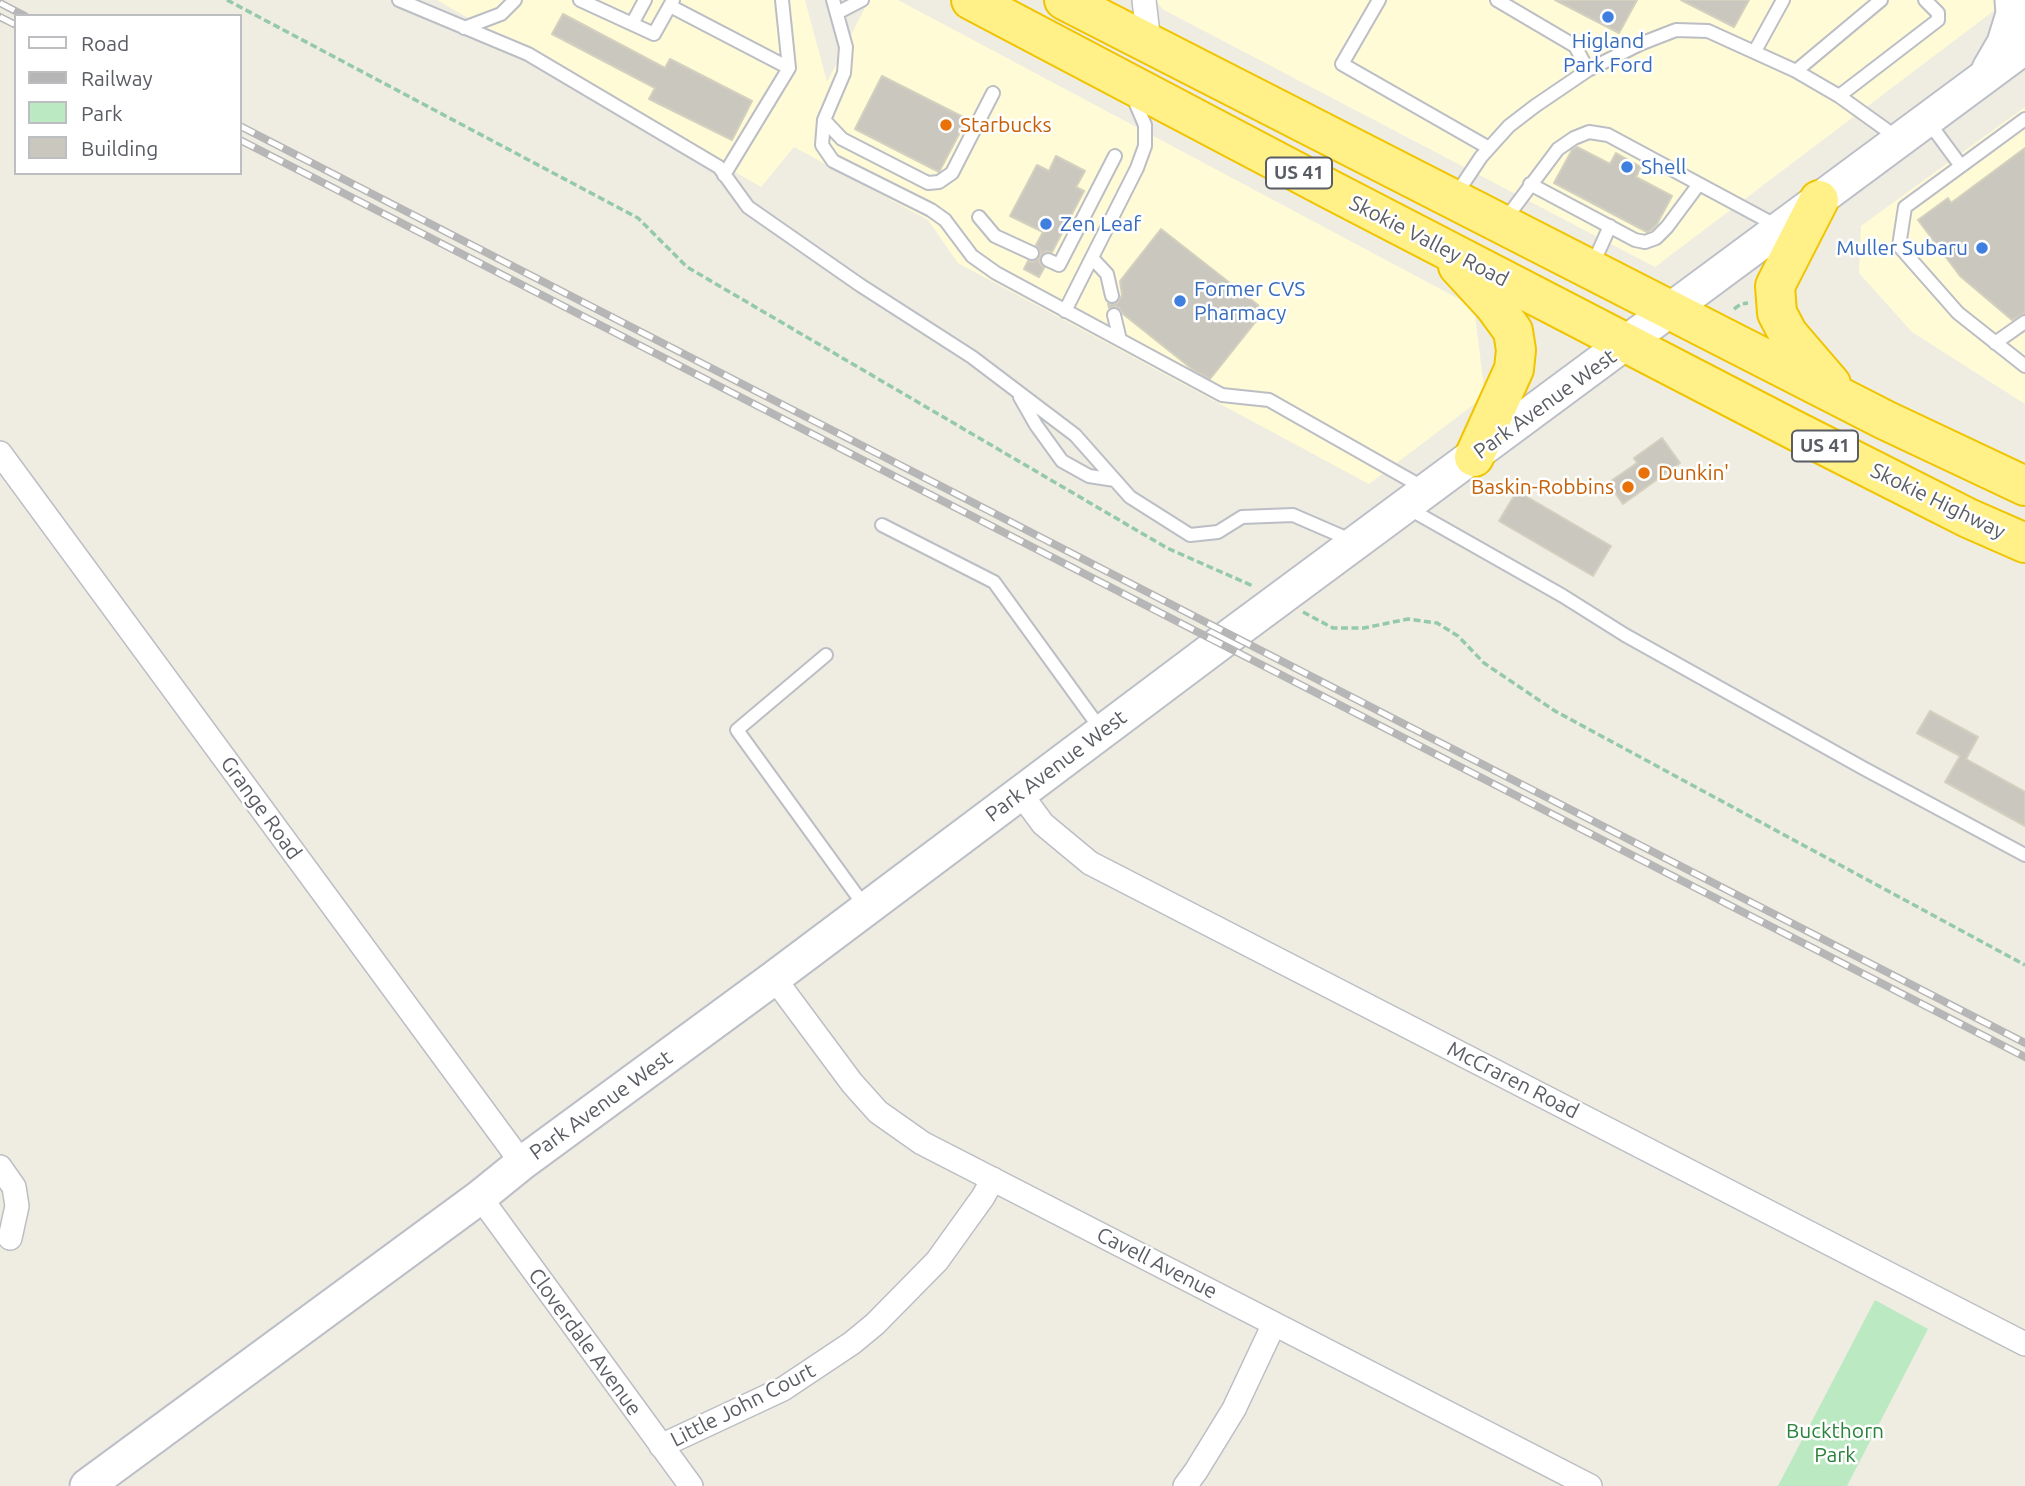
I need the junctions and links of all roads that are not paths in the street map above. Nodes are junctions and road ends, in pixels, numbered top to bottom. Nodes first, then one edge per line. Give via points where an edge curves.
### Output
1 (399, 0) edge
2 (515, 0) edge
3 (580, 0) edge
4 (645, 0) edge
5 (782, 0) edge
6 (833, 0) edge
7 (862, 0) edge
8 (971, 0) edge
9 (1064, 0) edge
10 (1144, 0) edge
11 (1380, 0) edge
12 (1497, 0) edge
13 (1783, 0) edge
14 (1881, 0) edge
15 (1925, 0) edge
16 (2012, 0) edge
17 (671, 3) edge
18 (837, 13) junction
19 (632, 24) junction
20 (464, 28) junction
21 (1149, 43) junction
22 (2025, 47) edge
23 (1755, 51) junction
24 (789, 68) junction
25 (1588, 70) junction
26 (1796, 71) junction
27 (1985, 77) junction
28 (1125, 81) junction
29 (993, 93) dead end
30 (1839, 96) junction
31 (2025, 119) edge
32 (824, 120) junction
33 (1927, 120) junction
34 (1900, 140) junction
35 (1489, 148) junction
36 (1115, 156) dead end
37 (1961, 166) junction
38 (724, 174) junction
39 (1530, 184) junction
40 (1699, 184) junction
41 (1453, 200) junction
42 (1819, 200) junction
43 (979, 217) dead end
44 (1502, 224) junction
45 (1610, 226) junction
46 (1781, 228) junction
47 (1440, 246) junction
48 (1032, 253) dead end
49 (1092, 258) junction
50 (1048, 260) dead end
51 (1590, 269) junction
52 (1112, 296) dead end
53 (1065, 311) junction
54 (1671, 311) junction
55 (1114, 315) dead end
56 (2025, 322) edge
57 (1120, 340) junction
58 (1628, 343) junction
59 (1995, 344) junction
60 (2025, 366) edge
61 (1017, 391) junction
62 (1844, 399) junction
63 (0, 453) edge
64 (1474, 457) junction
65 (1115, 480) junction
66 (2025, 486) edge
67 (1417, 499) junction
68 (882, 525) dead end
69 (1357, 543) junction
70 (2025, 543) edge
71 (826, 655) dead end
72 (1102, 732) junction
73 (1020, 793) junction
74 (2025, 855) edge
75 (866, 908) junction
76 (774, 978) junction
77 (522, 1163) junction
78 (0, 1167) edge
79 (993, 1179) junction
80 (480, 1197) junction
81 (10, 1238) dead end
82 (1274, 1324) junction
83 (2025, 1344) edge
84 (661, 1447) junction
85 (87, 1486) edge
86 (691, 1486) edge
87 (1185, 1486) edge
88 (1590, 1486) edge

1 - 20 lane
2 - 20 lane via 500,14
3 - 19 lane
4 - 19 lane
5 - 24 lane
6 - 18 lane
7 - 18 lane
8 - 28 highway, Skokie Valley Road / US 41
9 - 21 highway, US 41
10 - 21 street
11 - 35 lane via 1342,64
12 - 25 lane via 1575,46
13 - 23 lane
14 - 26 lane
15 - 30 lane via 1938,13 1938,20
16 - 27 street via 2013,14 2004,43
17 - 19 lane via 654,34
17 - 24 lane
18 - 32 lane via 846,47 844,73
20 - 38 lane via 528,54
21 - 41 highway, US 41
22 - 27 street, Park Avenue West
23 - 25 lane via 1709,31 1676,30
23 - 26 lane
24 - 38 lane
25 - 35 lane via 1509,126
26 - 30 lane
27 - 33 street, Park Avenue West
28 - 47 highway, Skokie Valley Road / US 41
28 - 49 lane via 1146,125 1145,146
29 - 32 lane via 952,173 939,182 928,183 842,139
30 - 34 lane
31 - 37 lane
32 - 53 lane via 822,145 833,161 931,210 980,262
33 - 34 street, Park Avenue West
33 - 37 lane
34 - 42 street, Park Avenue West
35 - 41 lane
36 - 50 lane via 1059,265
37 - 59 lane via 1905,207 1899,246 1958,313
38 - 61 lane via 748,206
39 - 40 lane via 1558,149 1589,132 1608,135
39 - 44 lane
39 - 45 lane
40 - 45 lane via 1656,238 1635,240
40 - 46 lane
41 - 44 highway, US 41
42 - 46 street, Park Avenue West
42 - 62 highway via 1775,286 1777,313 1787,334
43 - 48 lane via 995,236
44 - 51 highway, US 41
45 - 51 lane
46 - 54 street, Park Avenue West
47 - 58 highway, Skokie Valley Road / US 41
47 - 64 highway via 1513,331 1514,369
49 - 52 lane via 1107,274
49 - 53 lane
51 - 54 highway, US 41
53 - 57 lane
54 - 58 street, Park Avenue West
54 - 62 highway, US 41
55 - 57 lane
56 - 59 lane
57 - 67 lane via 1222,395 1269,400
58 - 64 street, Park Avenue West
58 - 70 highway, Skokie Highway / US 41
59 - 60 lane
61 - 65 lane via 1075,435
61 - 65 lane via 1062,461 1089,476
62 - 66 highway, US 41
63 - 77 street, Grange Road
64 - 67 street, Park Avenue West
65 - 69 lane via 1130,497 1190,535 1218,532 1242,517 1293,515
67 - 69 street, Park Avenue West
67 - 74 lane via 1625,635
68 - 72 lane via 993,582
69 - 72 street, Park Avenue West
71 - 75 lane via 737,730
72 - 73 street, Park Avenue West
73 - 75 street, Park Avenue West
73 - 83 street, McCraren Road via 1044,824 1090,863
75 - 76 street, Park Avenue West
76 - 77 street, Park Avenue West
76 - 79 street, Cavell Avenue via 878,1112 922,1143
77 - 80 street, Park Avenue West
78 - 81 street via 14,1187 17,1206
79 - 82 street, Cavell Avenue
79 - 84 street, Little John Court via 937,1261 852,1343 783,1389
80 - 84 street, Cloverdale Avenue
80 - 85 street, Park Avenue West
82 - 87 street via 1234,1409
82 - 88 street, Cavell Avenue
84 - 86 street, Cloverdale Avenue

